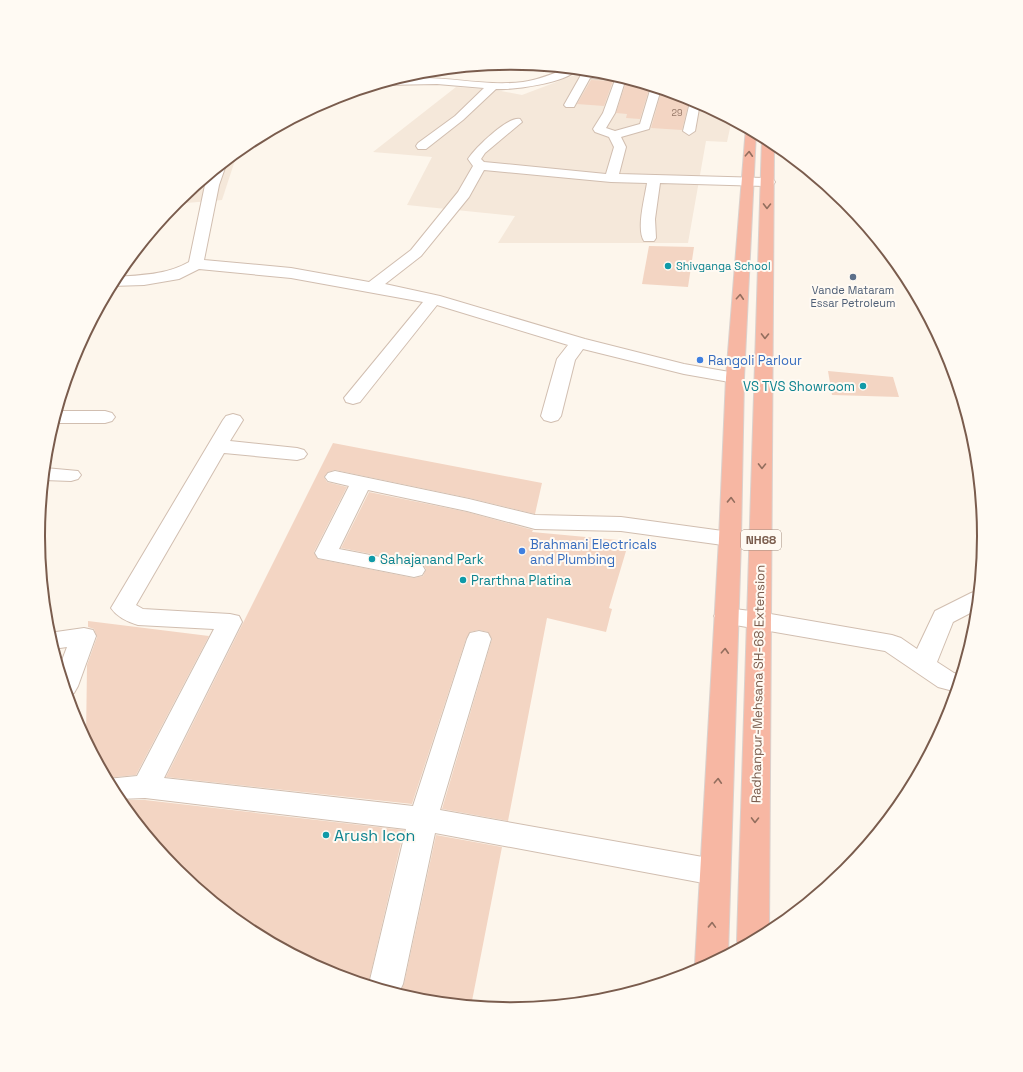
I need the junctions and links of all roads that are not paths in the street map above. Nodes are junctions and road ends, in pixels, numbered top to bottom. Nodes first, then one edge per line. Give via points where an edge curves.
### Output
1 (535, 70) dead end
2 (565, 72) edge
3 (586, 75) edge
4 (405, 82) edge
5 (536, 82) junction
6 (619, 82) edge
7 (492, 85) junction
8 (655, 92) edge
9 (570, 105) dead end
10 (694, 107) edge
11 (516, 122) dead end
12 (689, 131) dead end
13 (614, 135) junction
14 (751, 136) edge
15 (766, 145) edge
16 (422, 146) dead end
17 (480, 166) junction
18 (610, 178) junction
19 (654, 180) junction
20 (210, 181) edge
21 (757, 182) junction
22 (649, 238) dead end
23 (196, 264) junction
24 (121, 281) edge
25 (372, 287) junction
26 (434, 299) junction
27 (579, 343) junction
28 (735, 378) junction
29 (353, 398) dead end
30 (551, 416) dead end
31 (61, 417) edge
32 (105, 417) dead end
33 (233, 420) dead end
34 (217, 446) junction
35 (297, 454) dead end
36 (49, 474) edge
37 (71, 475) dead end
38 (335, 477) dead end
39 (361, 484) junction
40 (730, 539) junction
41 (414, 570) dead end
42 (973, 601) edge
43 (726, 616) junction
44 (759, 620) junction
45 (479, 639) dead end
46 (57, 640) edge
47 (923, 665) junction
48 (68, 679) edge
49 (954, 682) edge
50 (145, 787) junction
51 (119, 788) edge
52 (423, 819) junction
53 (714, 872) junction
54 (753, 935) edge
55 (711, 957) edge
56 (386, 984) dead end

1 - 5 street
2 - 5 street
3 - 9 street
4 - 7 street
5 - 7 street via 524,85
6 - 13 street via 609,113 599,129
7 - 16 street via 459,118
8 - 13 street via 645,126
10 - 12 street
11 - 17 street via 477,154 474,159
13 - 18 street via 620,147
21 -> 14 highway, NH68
15 - 21 highway, Radhanpur-Mehsana SH-68 Extension / NH68
17 - 18 street
17 - 25 street via 464,194 416,253
18 - 19 street
19 - 21 street
19 - 22 street via 648,218
20 - 23 street via 206,186
28 -> 21 highway, NH68
21 -> 44 highway, Radhanpur-Mehsana SH-68 Extension / NH68
23 - 24 street via 180,274
23 - 25 street via 291,273
25 - 26 street
26 - 27 street
26 - 29 street
27 - 28 street via 684,369
27 - 30 street via 566,359
40 -> 28 highway, NH68
31 - 32 street
33 - 34 street
34 - 35 street
34 - 50 street via 123,608 138,617 230,622
36 - 37 street
38 - 39 street
39 - 40 street via 469,505 535,522 622,524
39 - 41 street via 326,553
40 - 43 highway, NH68
42 - 47 street via 943,617
43 - 44 street
53 -> 43 highway, NH68
44 - 47 street via 892,644
44 -> 54 highway, Radhanpur-Mehsana SH-68 Extension / NH68
45 - 52 street
46 - 48 street via 84,636
47 - 49 street via 947,681
50 - 51 street
50 - 52 street
52 - 53 street
52 - 56 street
55 -> 53 highway, NH68

